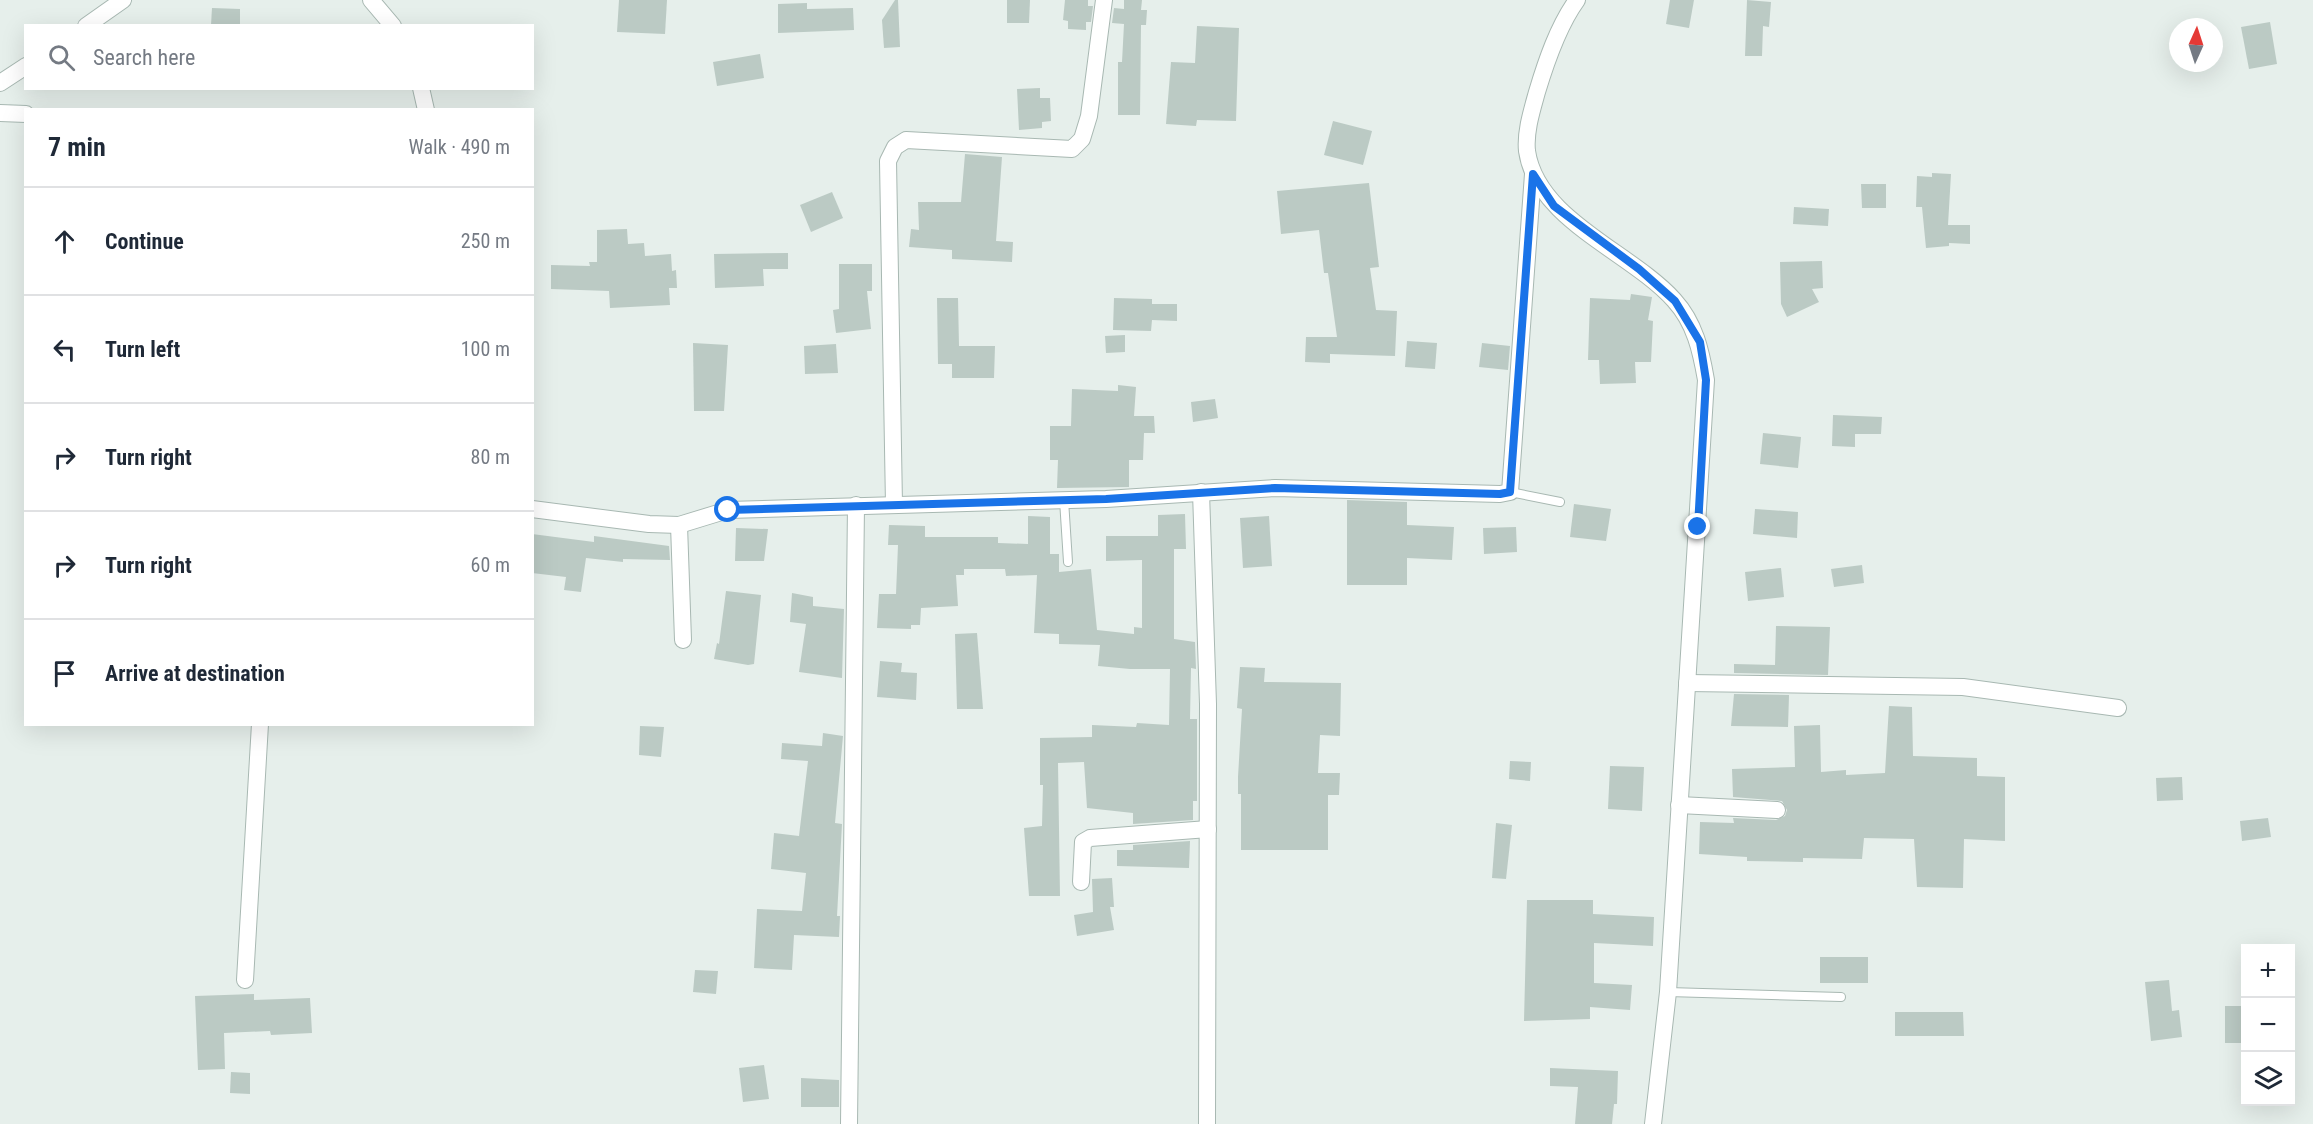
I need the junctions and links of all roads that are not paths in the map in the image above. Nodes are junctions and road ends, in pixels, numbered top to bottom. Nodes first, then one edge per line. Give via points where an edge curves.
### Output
1 (123, 0) edge
2 (371, 0) edge
3 (1104, 0) edge
4 (1577, 0) edge
5 (89, 24) edge
6 (391, 24) edge
7 (24, 67) edge
8 (0, 83) edge
9 (422, 90) edge
10 (426, 108) edge
11 (0, 113) edge
12 (24, 114) edge
13 (1533, 174) junction
14 (1201, 492) junction
15 (1510, 492) junction
16 (1065, 500) junction
17 (1560, 502) dead end
18 (856, 505) junction
19 (894, 505) junction
20 (534, 509) edge
21 (679, 525) junction
22 (1068, 562) dead end
23 (683, 640) dead end
24 (1687, 683) junction
25 (2118, 708) dead end
26 (260, 726) edge
27 (1680, 805) junction
28 (1777, 810) dead end
29 (1208, 829) junction
30 (1080, 882) dead end
31 (245, 980) dead end
32 (1668, 992) junction
33 (1841, 998) dead end
34 (849, 1124) edge
35 (1207, 1124) edge
36 (1653, 1124) edge

1 - 5 street
2 - 6 street
3 - 19 street via 1089,117 1082,139 1072,149 906,140 895,147 888,161
4 - 13 street via 1543,71 1530,117 1527,149
7 - 8 street
9 - 10 street
11 - 12 street
13 - 15 street
13 - 24 street via 1554,206 1675,301 1700,342 1706,380
14 - 15 street via 1275,488
14 - 16 street
14 - 29 street
15 - 17 lane
16 - 19 street
16 - 22 lane
18 - 19 street
18 - 21 street via 728,510
18 - 34 street
20 - 21 street
21 - 23 street
24 - 25 street via 1963,687
24 - 27 street
26 - 31 street
27 - 28 street
27 - 32 street
29 - 30 street via 1090,838 1083,842
29 - 35 street
32 - 33 lane
32 - 36 street

